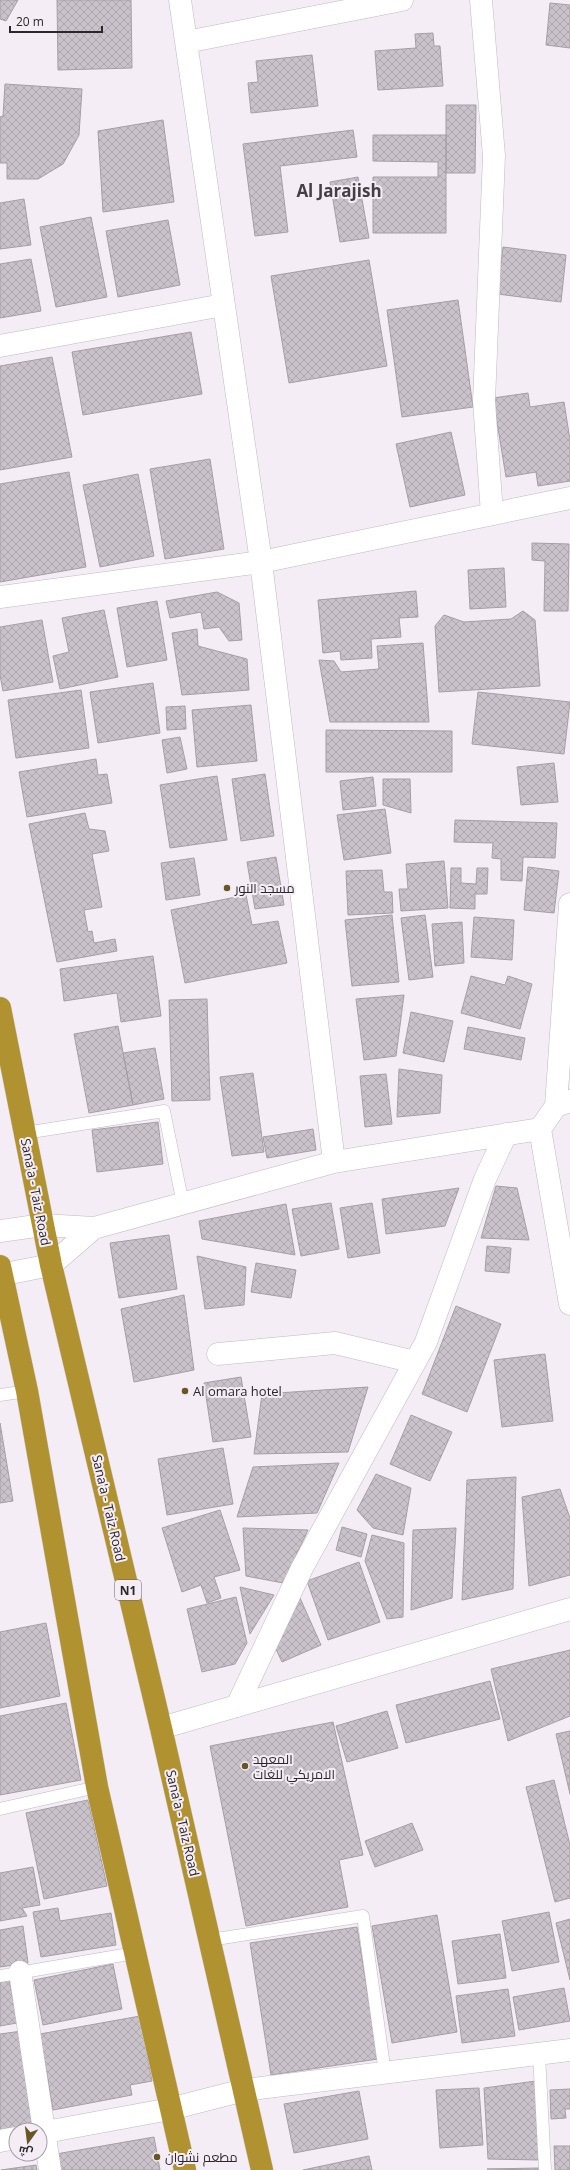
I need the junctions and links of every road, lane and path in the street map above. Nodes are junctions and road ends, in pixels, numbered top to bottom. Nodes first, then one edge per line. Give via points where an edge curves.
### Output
1 (180, 0) edge
2 (402, 0) edge
3 (481, 0) edge
4 (186, 42) junction
5 (224, 305) junction
6 (0, 346) edge
7 (570, 498) edge
8 (492, 514) junction
9 (261, 562) junction
10 (0, 597) edge
11 (570, 904) edge
12 (0, 1008) edge
13 (563, 1104) edge
14 (540, 1129) junction
15 (25, 1133) junction
16 (506, 1134) junction
17 (334, 1162) junction
18 (183, 1204) junction
19 (43, 1225) junction
20 (94, 1228) junction
21 (0, 1232) edge
22 (51, 1265) junction
23 (1, 1272) edge
24 (570, 1304) edge
25 (218, 1354) dead end
26 (415, 1362) junction
27 (27, 1391) junction
28 (0, 1395) edge
29 (570, 1609) edge
30 (237, 1706) junction
31 (161, 1728) junction
32 (97, 1787) junction
33 (0, 1809) edge
34 (210, 1940) junction
35 (134, 1953) junction
36 (10, 1974) edge
37 (570, 2050) edge
38 (539, 2054) junction
39 (385, 2073) junction
40 (244, 2090) junction
41 (170, 2109) junction
42 (40, 2122) edge
43 (48, 2132) edge
44 (185, 2170) edge
45 (262, 2170) edge
46 (545, 2170) edge

1 - 4 street
2 - 4 street
3 - 8 street via 494,156 484,400
4 - 5 street
5 - 6 street
5 - 9 street
7 - 8 street
8 - 9 street
9 - 10 street
9 - 17 street
11 - 13 street
12 - 15 highway, Sana'a - Taiz Road / N1
13 - 14 street
14 - 16 street
14 - 24 street
15 - 18 lane via 164,1111
15 - 19 highway, Sana'a - Taiz Road / N1
16 - 17 street
16 - 26 street via 485,1179 426,1342
17 - 18 street
18 - 20 street
19 - 20 street
19 - 21 street
19 - 22 highway, Sana'a - Taiz Road / N1
20 - 22 street
22 - 23 street
22 - 31 highway, Sana'a - Taiz Road / N1
23 - 27 highway
25 - 26 street via 335,1343
26 - 30 street via 302,1568
27 - 28 lane
27 - 32 highway
29 - 30 street
30 - 31 street
31 - 34 highway, Sana'a - Taiz Road / N1
32 - 33 lane
32 - 35 highway
34 - 39 lane via 363,1916
34 - 40 highway, Sana'a - Taiz Road / N1
35 - 36 lane
35 - 41 highway
36 - 42 street
37 - 38 street
38 - 39 street
38 - 46 lane
39 - 40 street
40 - 41 street
40 - 45 highway, Sana'a - Taiz Road / N1
41 - 43 street
41 - 44 highway

